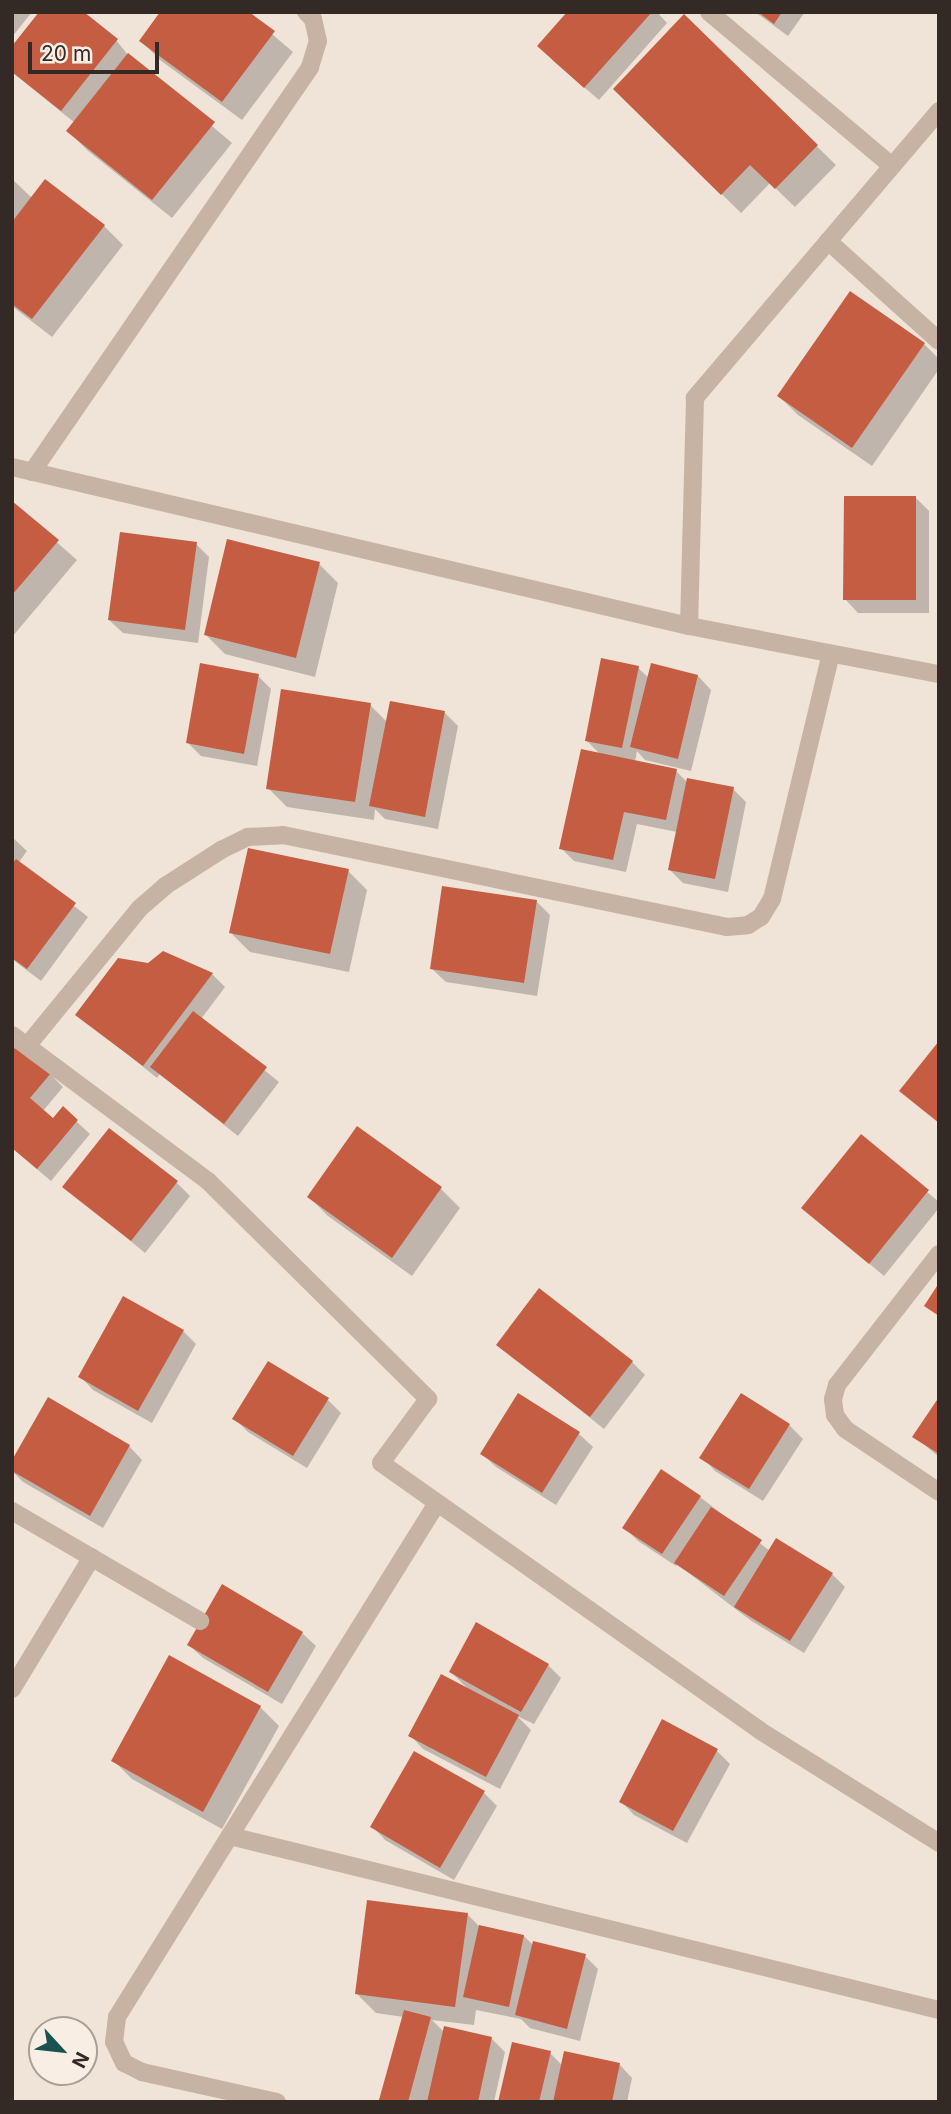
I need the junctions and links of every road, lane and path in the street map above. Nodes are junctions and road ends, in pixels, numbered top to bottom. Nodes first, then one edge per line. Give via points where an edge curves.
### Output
1 (306, 12) edge
2 (709, 12) edge
3 (939, 111) edge
4 (892, 166) junction
5 (828, 241) junction
6 (939, 341) edge
7 (12, 467) edge
8 (33, 472) junction
9 (689, 626) junction
10 (831, 653) junction
11 (939, 674) edge
12 (20, 1040) edge
13 (939, 1254) edge
14 (939, 1492) edge
15 (437, 1503) junction
16 (12, 1511) edge
17 (92, 1557) junction
18 (200, 1621) dead end
19 (12, 1689) edge
20 (230, 1836) junction
21 (939, 1843) edge
22 (939, 2010) edge
23 (277, 2102) edge

1 - 8 street via 313,19 318,41 310,67
2 - 4 street
3 - 4 street
4 - 5 street
5 - 6 street
5 - 9 street via 695,398
7 - 8 street
8 - 9 street
9 - 10 street
10 - 11 street
10 - 12 street via 772,899 761,917 748,925 727,927 283,835 248,837 164,886
12 - 15 street via 208,1181 428,1399 381,1463
13 - 14 street via 837,1385 832,1399 835,1415 845,1429
15 - 20 street
15 - 21 street via 759,1730
16 - 17 street
17 - 18 street
17 - 19 street
20 - 22 street
20 - 23 street via 117,2017 114,2042 124,2063 142,2073

